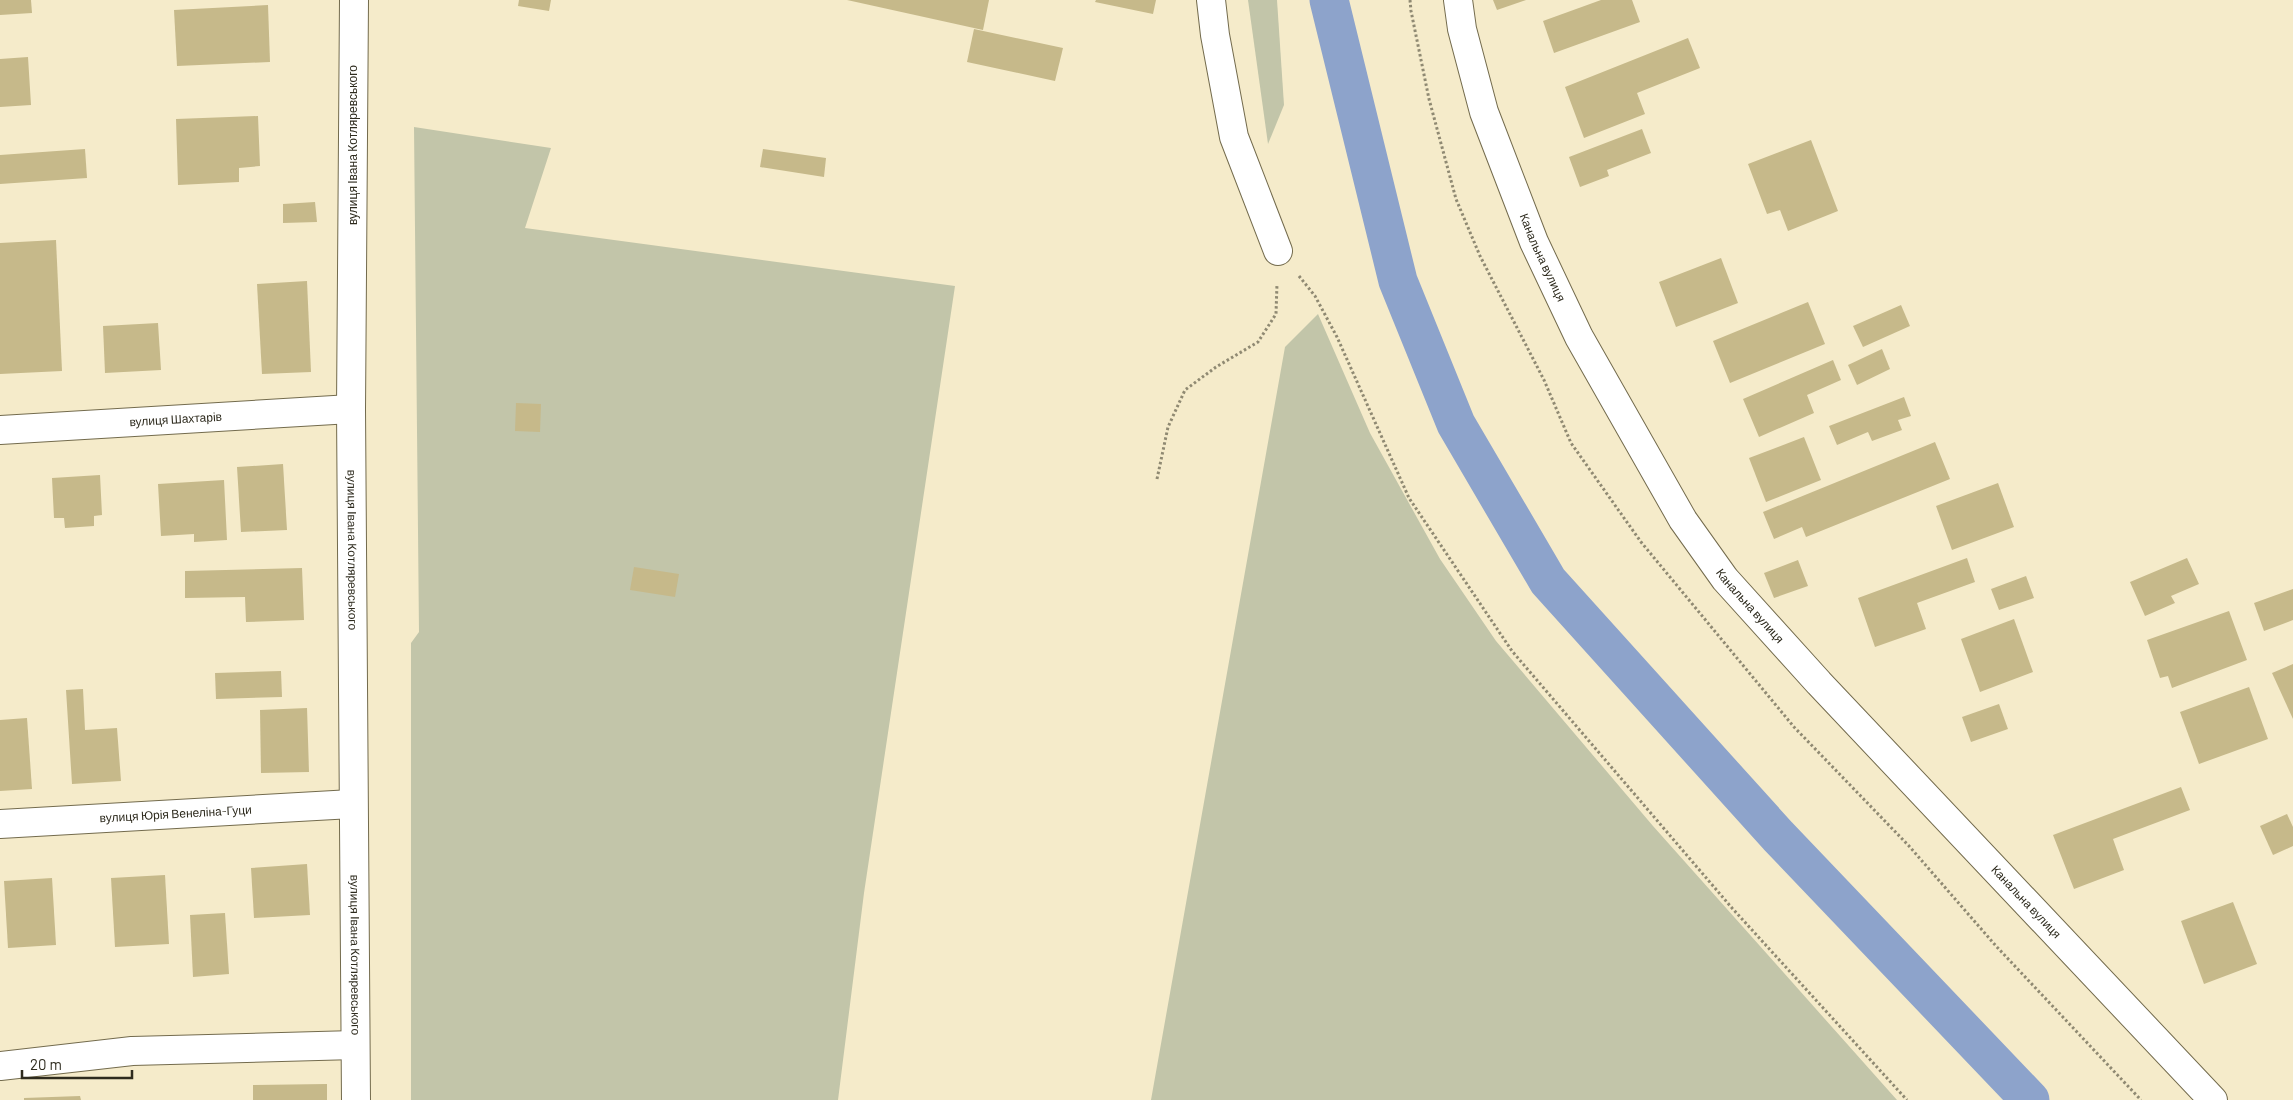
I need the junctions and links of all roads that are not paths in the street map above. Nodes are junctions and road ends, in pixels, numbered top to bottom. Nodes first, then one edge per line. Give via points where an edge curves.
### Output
1 (354, 0) edge
2 (1211, 0) edge
3 (1458, 0) edge
4 (1278, 250) road end
5 (351, 409) junction
6 (0, 430) edge
7 (352, 804) junction
8 (0, 824) edge
9 (355, 1045) junction
10 (0, 1066) edge
11 (356, 1100) edge
12 (2213, 1100) edge

1 - 5 street, вулиця Івана Котляревського
2 - 4 street via 1234,137
3 - 12 street, Канальна вулиця via 1462,29 1484,112 1534,242 1579,337 1683,520 1726,579 1819,683
5 - 6 street, вулиця Шахтарів
5 - 7 street, вулиця Івана Котляревського
7 - 8 street, вулиця Юрія Венеліна-Гуци
7 - 9 street, вулиця Івана Котляревського
9 - 10 street via 132,1051
9 - 11 street, вулиця Івана Котляревського

